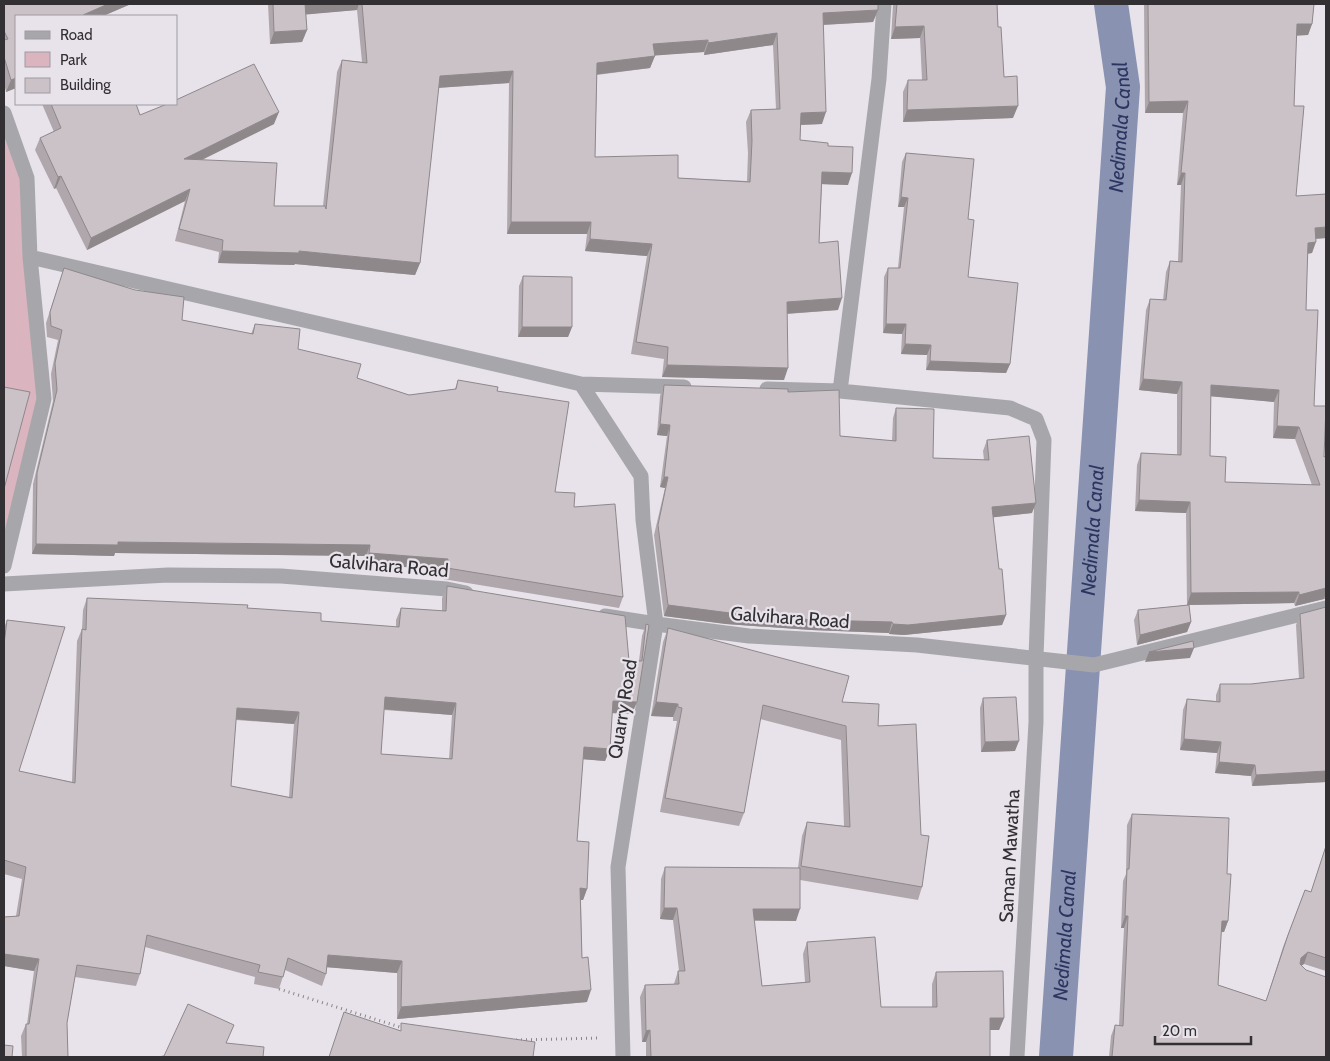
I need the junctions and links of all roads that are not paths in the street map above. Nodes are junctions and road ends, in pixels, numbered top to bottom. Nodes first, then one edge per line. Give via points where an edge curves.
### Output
1 (884, 4) edge
2 (4, 113) edge
3 (30, 257) junction
4 (581, 384) junction
5 (700, 388) edge
6 (750, 389) edge
7 (840, 391) junction
8 (4, 566) edge
9 (4, 584) edge
10 (476, 594) edge
11 (1326, 608) edge
12 (589, 613) edge
13 (656, 624) junction
14 (1036, 657) junction
15 (623, 1057) edge
16 (1017, 1057) edge

1 - 7 street via 879,78
2 - 3 street via 27,178
3 - 4 street
3 - 8 street via 44,399
4 - 5 street
4 - 13 street, Quarry Road via 641,476
6 - 7 street, Saman Mawatha
7 - 14 street, Saman Mawatha via 1010,408 1036,419 1044,440
9 - 10 street, Galvihara Road via 168,575 281,576
11 - 14 street, Galvihara Road via 1094,665
12 - 13 street, Galvihara Road
13 - 14 street, Galvihara Road via 749,636 917,645
13 - 15 street, Quarry Road via 618,867
14 - 16 street, Saman Mawatha via 1036,722

